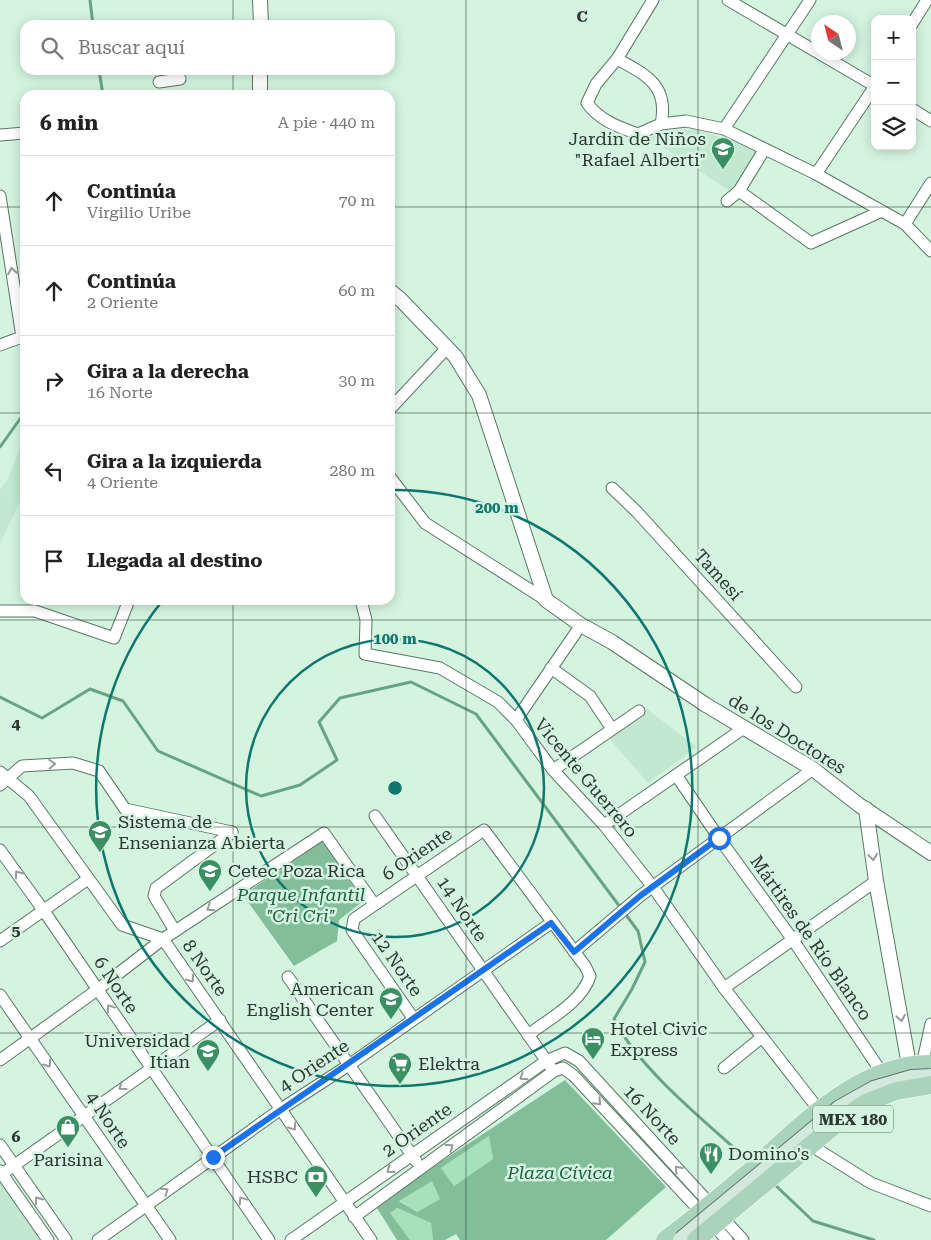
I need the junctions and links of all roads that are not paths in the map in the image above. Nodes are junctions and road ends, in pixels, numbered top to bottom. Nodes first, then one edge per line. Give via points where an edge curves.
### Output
1 (260, 0) edge
2 (653, 0) edge
3 (728, 0) edge
4 (810, 0) edge
5 (929, 0) edge
6 (916, 18) edge
7 (261, 20) edge
8 (786, 34) junction
9 (617, 59) junction
10 (260, 75) edge
11 (180, 79) dead end
12 (159, 82) dead end
13 (871, 84) edge
14 (260, 90) edge
15 (871, 92) edge
16 (916, 112) edge
17 (931, 121) edge
18 (661, 124) junction
19 (724, 129) junction
20 (20, 133) edge
21 (0, 135) edge
22 (764, 150) junction
23 (816, 174) junction
24 (931, 184) edge
25 (739, 191) junction
26 (0, 196) edge
27 (727, 201) dead end
28 (1, 211) edge
29 (882, 211) junction
30 (905, 224) junction
31 (931, 251) edge
32 (395, 297) edge
33 (20, 325) edge
34 (20, 338) edge
35 (0, 345) edge
36 (447, 348) junction
37 (395, 404) edge
38 (395, 484) edge
39 (612, 488) dead end
40 (546, 600) junction
41 (127, 605) edge
42 (362, 605) edge
43 (0, 611) edge
44 (580, 625) junction
45 (551, 668) junction
46 (796, 686) dead end
47 (639, 711) dead end
48 (516, 720) junction
49 (744, 728) junction
50 (612, 729) junction
51 (813, 769) junction
52 (553, 770) junction
53 (676, 775) junction
54 (2, 778) edge
55 (866, 809) junction
56 (375, 816) dead end
57 (604, 825) junction
58 (719, 838) junction
59 (0, 850) edge
60 (931, 853) edge
61 (418, 876) junction
62 (88, 879) junction
63 (876, 881) junction
64 (652, 887) junction
65 (374, 904) junction
66 (44, 910) junction
67 (551, 923) junction
68 (352, 930) joint
69 (175, 931) junction
70 (163, 939) junction
71 (793, 940) junction
72 (0, 941) edge
73 (574, 952) junction
74 (482, 969) junction
75 (288, 977) dead end
76 (724, 988) junction
77 (98, 990) junction
78 (0, 995) edge
79 (413, 1018) junction
80 (220, 1020) junction
81 (931, 1024) edge
82 (528, 1035) junction
83 (762, 1037) junction
84 (30, 1039) junction
85 (565, 1053) joint
86 (0, 1060) edge
87 (546, 1061) junction
88 (349, 1064) junction
89 (150, 1067) junction
90 (923, 1067) edge
91 (724, 1068) dead end
92 (559, 1070) junction
93 (882, 1073) junction
94 (922, 1092) edge
95 (281, 1109) junction
96 (819, 1110) junction
97 (84, 1115) junction
98 (630, 1117) junction
99 (621, 1126) junction
100 (0, 1145) edge
101 (815, 1148) junction
102 (412, 1155) junction
103 (213, 1157) junction
104 (14, 1165) junction
105 (421, 1168) junction
106 (1, 1173) edge
107 (344, 1204) junction
108 (145, 1206) junction
109 (931, 1206) edge
110 (706, 1209) junction
111 (354, 1217) junction
112 (719, 1233) edge
113 (48, 1240) edge
114 (66, 1240) edge
115 (98, 1240) edge
116 (170, 1240) edge
117 (269, 1240) edge
118 (291, 1240) edge
119 (371, 1240) edge
120 (665, 1240) edge
121 (681, 1240) edge
122 (696, 1240) edge
123 (743, 1240) edge

1 - 7 street
2 - 9 street
3 - 8 street
4 - 8 street
5 - 6 street
8 - 13 street
8 - 19 street
9 - 18 street via 643,73 658,90 665,106
9 - 18 street via 596,84 588,103 603,119 638,134
10 - 14 street
11 - 12 street
15 - 23 street
16 - 17 street
18 - 19 street via 686,121
19 - 22 street
20 - 21 street
22 - 23 street
22 - 25 street
23 - 29 street
24 - 30 street
25 - 27 street
25 - 29 street via 811,242
26 - 28 street
33 -> 28 street
29 - 30 street
30 - 31 street
32 - 36 street
35 -> 34 street
36 - 37 street
36 - 40 street via 465,369 479,395
38 - 40 street, de los Doctores via 425,523
39 - 46 street, Tamesí
40 - 44 street, de los Doctores
41 - 43 street via 114,638 35,611
42 - 48 street, Vicente Guerrero via 366,620 365,657 440,668 498,702
44 - 45 street
44 - 49 street, de los Doctores via 612,642
45 - 48 street
45 - 50 street via 590,696
47 - 50 street
48 - 52 street, Vicente Guerrero
49 - 51 street, de los Doctores
49 - 53 street
50 - 52 street
51 - 55 street, de los Doctores
51 - 58 street
52 - 57 street, Vicente Guerrero
53 - 57 street
53 - 58 street, Mártires de Río Blanco
54 - 62 street, 8 Norte via 29,796
54 -> 69 street via 22,766 73,763 99,771 125,809 232,832 156,888 154,896
55 - 60 street, de los Doctores
55 -> 63 street
56 - 61 street, 14 Norte
57 - 64 street, Vicente Guerrero
58 - 64 street
58 - 71 street, Mártires de Río Blanco
66 -> 59 street, 6 Norte
61 - 65 street, 6 Oriente
61 - 67 street, 6 Oriente via 484,830
61 - 74 street, 14 Norte
62 - 66 street
62 - 70 street, 8 Norte via 122,926
63 - 71 street
63 -> 90 street
64 - 73 street
64 - 76 street, Vicente Guerrero
65 - 68 street, 6 Oriente via 354,919
65 -> 69 street, 12 Norte via 324,833
66 - 72 street
66 - 77 street, 6 Norte
67 - 73 street
67 - 74 street, 4 Oriente
68 - 79 street, 12 Norte
69 - 70 street
70 - 77 street
70 -> 80 street, 8 Norte
71 - 76 street
71 - 93 street, Mártires de Río Blanco
73 - 82 street via 590,976 587,986 570,1004
74 - 79 street, 4 Oriente
74 - 82 street, 14 Norte
75 - 88 street
76 - 83 street, Vicente Guerrero
77 - 84 street
89 -> 77 street, 6 Norte
78 - 84 street, 4 Norte
79 - 88 street, 4 Oriente
80 - 89 street
80 - 95 street, 8 Norte
81 - 90 street
82 - 87 street, 14 Norte
83 - 91 street
83 - 96 street, Vicente Guerrero
84 - 86 street
84 -> 97 street, 4 Norte
85 - 87 street, 2 Oriente
85 - 98 street, 16 Norte via 579,1061
87 - 92 street, 14 Norte
87 -> 102 street, 2 Oriente
88 - 95 street, 4 Oriente
88 - 102 street
89 -> 97 street
89 - 103 street, 6 Norte
90 - 93 main road, MEX 180
90 - 94 street
90 - 121 main road, bridge via 912,1078 874,1089 840,1108
92 -> 99 street, 16 Norte via 574,1076
105 -> 92 street, 2 Oriente
93 - 96 main road, MEX 180
94 - 101 main road, MEX 180 via 857,1116
94 - 122 main road, bridge via 896,1091 866,1103
95 - 103 street, 4 Oriente
95 -> 107 street, 8 Norte
96 - 110 main road, MEX 180
97 - 104 street
97 - 108 street, 4 Norte
98 - 99 street
110 -> 98 street, 16 Norte
99 - 110 street, 16 Norte
100 - 104 street
101 - 109 street via 871,1183
101 - 112 main road, MEX 180
102 - 105 street
102 -> 107 street, 2 Oriente
108 -> 103 street, 4 Oriente
117 -> 103 street, 6 Norte
104 - 106 street
114 -> 104 street
105 - 111 street, 2 Oriente
106 - 113 street
107 - 111 street, 8 Norte
107 - 118 street, 2 Oriente
108 - 115 street, 4 Oriente
108 - 116 street, 4 Norte
110 - 112 street
110 - 120 main road, MEX 180
111 - 119 street, 8 Norte
112 - 123 street

